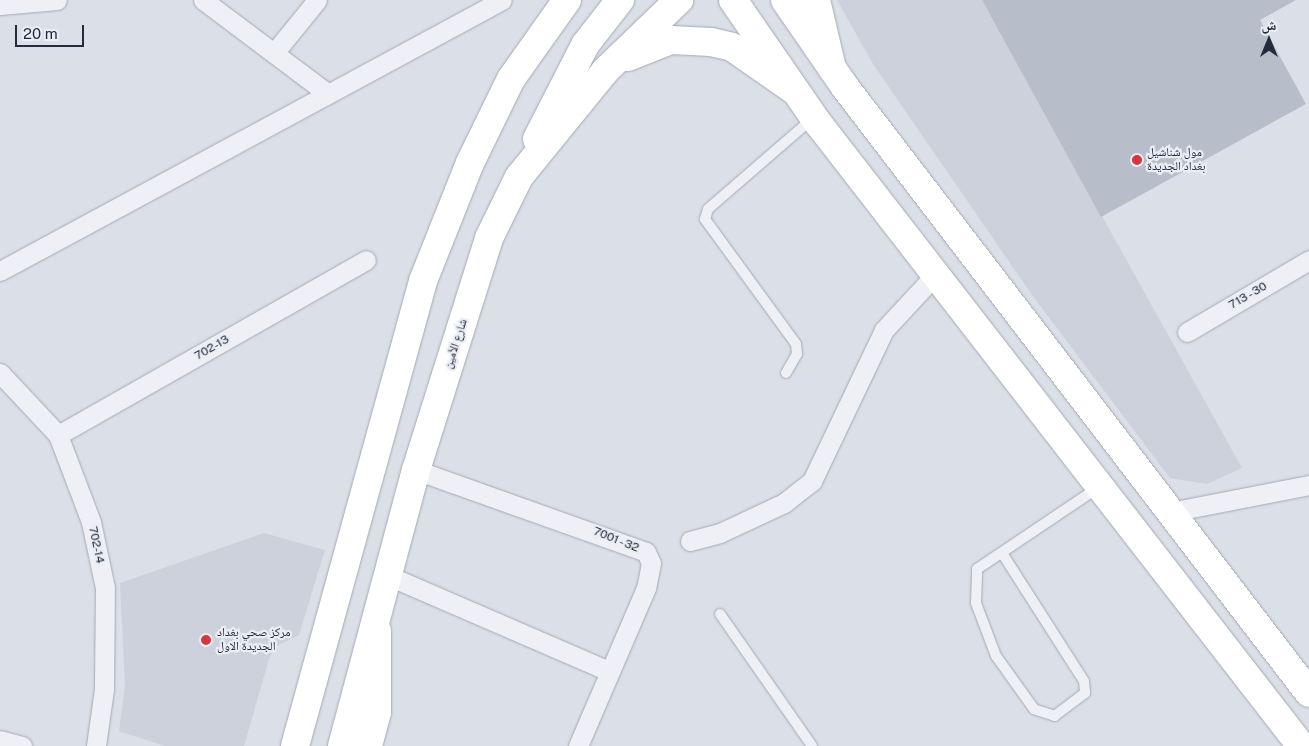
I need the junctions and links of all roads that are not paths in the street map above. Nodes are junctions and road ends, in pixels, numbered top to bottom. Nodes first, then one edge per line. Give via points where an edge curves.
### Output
1 (57, 0) edge
2 (203, 0) edge
3 (316, 0) edge
4 (502, 0) edge
5 (567, 0) edge
6 (620, 0) edge
7 (679, 0) edge
8 (733, 0) edge
9 (785, 0) edge
10 (816, 0) edge
11 (0, 5) edge
12 (274, 53) junction
13 (832, 68) junction
14 (605, 71) junction
15 (795, 91) junction
16 (328, 94) junction
17 (814, 118) junction
18 (520, 177) junction
19 (366, 260) dead end
20 (1309, 260) edge
21 (0, 271) edge
22 (935, 275) junction
23 (1187, 332) dead end
24 (0, 373) edge
25 (786, 373) dead end
26 (58, 435) junction
27 (416, 470) junction
28 (1309, 486) edge
29 (1100, 487) junction
30 (1170, 512) junction
31 (690, 541) dead end
32 (1002, 553) junction
33 (389, 576) junction
34 (720, 614) dead end
35 (377, 621) junction
36 (609, 671) junction
37 (1309, 693) edge
38 (0, 740) edge
39 (22, 746) edge
40 (96, 746) edge
41 (295, 746) edge
42 (342, 746) edge
43 (368, 746) edge
44 (578, 746) edge
45 (812, 746) edge
46 (1301, 746) edge

1 - 11 street
2 - 12 street
3 - 12 street
4 - 16 street
5 - 41 main road via 511,79 470,163 423,281
6 - 18 main road via 585,45
7 - 14 main road, شارع الأمين
8 - 15 main road
9 - 13 main road
10 - 13 main road
12 - 16 street
13 - 30 main road
14 - 15 main road via 653,44 711,42 732,47
14 - 18 main road, شارع الأمين
15 - 17 main road
16 - 21 street
17 - 22 main road
17 - 25 lane via 708,210 705,219 796,344 797,354
18 - 27 main road, شارع الأمين via 489,238
19 - 26 street, 702-13
20 - 23 street, 713 - 30
22 - 29 main road
22 - 31 street via 884,330 812,481 784,502 720,533
24 - 26 street, 702-14
26 - 40 street, 702-14 via 91,522 105,588 104,690
27 - 33 main road, شارع الأمين
27 - 36 street, 7001 - 32 via 646,552 651,563 646,588
28 - 30 street
29 - 32 lane
29 - 46 main road
30 - 37 main road
32 - 32 lane via 977,569 976,603 996,656 1034,709 1055,716 1085,693 1084,681
33 - 35 main road, شارع الأمين
33 - 36 street
34 - 45 lane
35 - 42 main road, شارع الأمين
35 - 43 main road via 377,712
36 - 44 street, 7001 - 32
38 - 39 street

